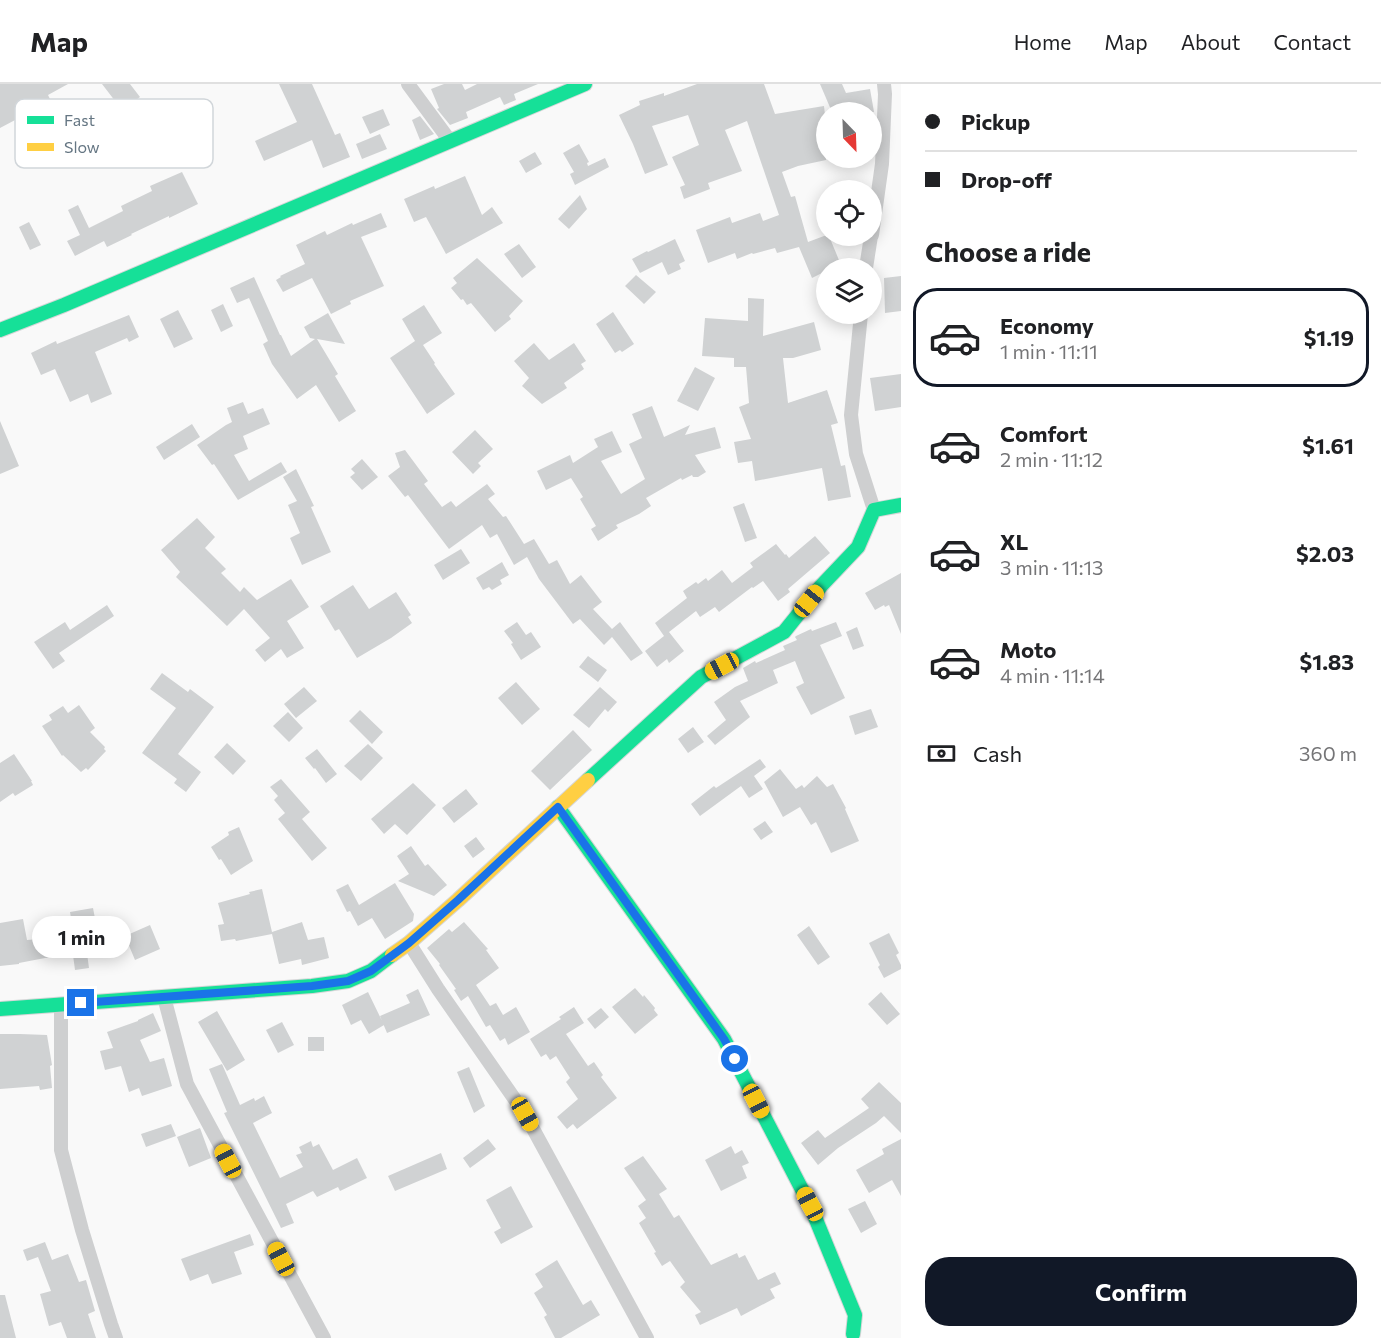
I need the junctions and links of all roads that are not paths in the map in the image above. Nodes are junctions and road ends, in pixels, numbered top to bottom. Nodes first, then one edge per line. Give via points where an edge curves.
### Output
1 (408, 84) edge
2 (585, 84) edge
3 (884, 84) edge
4 (450, 141) junction
5 (880, 180) edge
6 (860, 324) edge
7 (0, 330) edge
8 (901, 505) edge
9 (874, 510) junction
10 (558, 807) junction
11 (409, 943) junction
12 (164, 997) junction
13 (61, 1004) junction
14 (0, 1009) edge
15 (853, 1334) dead end
16 (116, 1338) edge
17 (324, 1338) edge
18 (647, 1338) edge

1 - 4 street
2 - 4 street
3 - 5 street
4 - 7 street
6 - 9 street via 851,415 856,454
8 - 9 street
9 - 10 street via 858,547 784,632 701,677
10 - 11 street
10 - 15 street via 724,1039 810,1204 855,1315
11 - 12 street via 371,971 348,981
11 - 18 street via 525,1114
12 - 13 street
12 - 17 street via 187,1084
13 - 14 street
13 - 16 street via 61,1150

